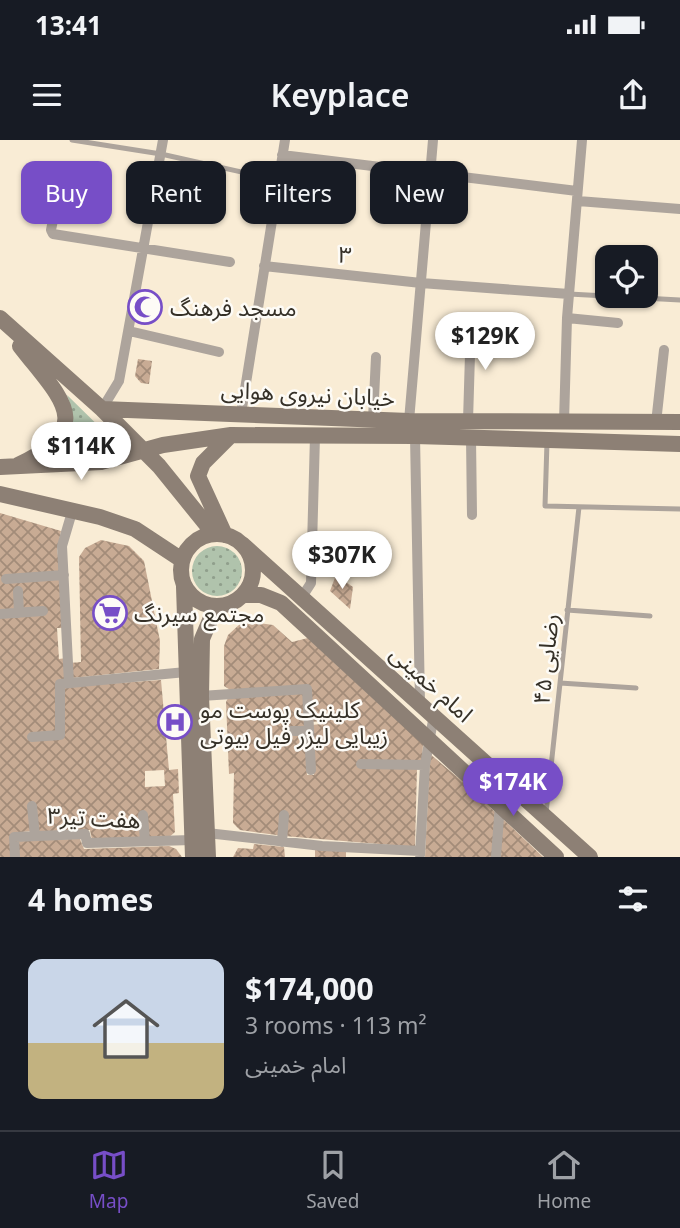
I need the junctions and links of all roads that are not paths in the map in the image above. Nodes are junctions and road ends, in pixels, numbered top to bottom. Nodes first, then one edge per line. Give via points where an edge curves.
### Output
1 (72, 140) edge
2 (163, 140) edge
3 (285, 140) edge
4 (433, 140) edge
5 (582, 140) edge
6 (161, 153) junction
7 (282, 155) junction
8 (281, 161) edge
9 (431, 161) edge
10 (370, 167) edge
11 (240, 171) edge
12 (468, 180) edge
13 (578, 196) junction
14 (680, 209) edge
15 (53, 224) edge
16 (270, 224) edge
17 (426, 224) edge
18 (144, 247) junction
19 (230, 262) dead end
20 (264, 266) junction
21 (421, 283) junction
22 (569, 294) junction
23 (680, 300) edge
24 (567, 318) junction
25 (0, 320) edge
26 (471, 321) dead end
27 (618, 323) dead end
28 (129, 331) junction
29 (664, 349) dead end
30 (219, 352) dead end
31 (376, 357) dead end
32 (102, 409) junction
33 (241, 414) junction
34 (373, 419) junction
35 (468, 421) junction
36 (564, 422) junction
37 (680, 422) edge
38 (656, 423) junction
39 (412, 428) junction
40 (231, 435) junction
41 (315, 436) junction
42 (471, 438) junction
43 (547, 442) junction
44 (679, 445) edge
45 (142, 449) junction
46 (6, 467) edge
47 (0, 494) edge
48 (579, 507) junction
49 (680, 509) edge
50 (72, 512) junction
51 (472, 515) dead end
52 (220, 534) junction
53 (242, 544) junction
54 (182, 560) junction
55 (64, 575) junction
56 (6, 579) dead end
57 (184, 587) junction
58 (18, 591) dead end
59 (243, 596) junction
60 (302, 597) junction
61 (216, 606) junction
62 (567, 610) junction
63 (43, 611) dead end
64 (19, 612) junction
65 (0, 614) edge
66 (650, 616) dead end
67 (186, 672) junction
68 (69, 683) junction
69 (560, 683) junction
70 (636, 688) dead end
71 (201, 696) junction
72 (420, 702) junction
73 (434, 715) junction
74 (321, 723) dead end
75 (309, 727) junction
76 (290, 732) dead end
77 (32, 737) dead end
78 (430, 740) junction
79 (361, 764) dead end
80 (425, 765) junction
81 (311, 770) dead end
82 (502, 778) junction
83 (499, 804) junction
84 (32, 806) dead end
85 (284, 815) dead end
86 (545, 815) junction
87 (143, 816) dead end
88 (35, 836) junction
89 (200, 836) junction
90 (145, 841) junction
91 (282, 842) junction
92 (420, 854) edge
93 (15, 857) edge
94 (193, 857) edge
95 (208, 857) edge
96 (496, 857) edge
97 (556, 857) edge
98 (590, 857) edge

1 - 6 lane
2 - 6 street
3 - 7 street
4 - 9 street
5 - 13 street
6 - 11 lane
6 - 18 street
7 - 8 street
7 - 10 street
12 - 13 street
13 - 14 street
13 - 22 street
15 - 18 street via 51,233
16 - 20 street
17 - 21 street
18 - 19 street
18 - 28 street
20 - 21 street, ۳
20 - 33 street
21 - 22 street, ۳
21 - 39 street
22 - 23 lane
22 - 24 street
24 - 27 street
24 - 36 street
25 - 32 main road
25 - 46 main road via 66,409 63,432 56,442 36,457
26 - 35 street
28 - 30 street
28 - 32 street via 119,381
29 - 38 street
31 - 34 street
32 - 33 main road, خیابان نیروی هوایی
32 - 45 main road
33 - 34 main road, خیابان نیروی هوایی
34 - 39 main road, خیابان نیروی هوایی
35 - 36 main road, خیابان نیروی هوایی
35 - 39 main road, خیابان نیروی هوایی
36 - 38 main road, خیابان نیروی هوایی
37 - 38 main road, خیابان نیروی هوایی
39 - 41 main road, خیابان نیروی هوایی
39 - 42 main road, خیابان نیروی هوایی
39 - 72 street
40 - 41 main road, خیابان نیروی هوایی
40 - 45 main road, خیابان نیروی هوایی
40 - 52 main road via 203,463 198,476
41 - 60 street via 312,583
42 - 43 main road, خیابان نیروی هوایی
42 - 51 street
43 - 44 main road, خیابان نیروی هوایی
43 - 48 lane via 545,506
45 - 46 main road, خیابان نیروی هوایی via 101,462
45 - 52 main road
47 - 50 main road
48 - 49 lane
48 - 62 lane, رضایی ۴۵
50 - 54 main road via 135,529
50 - 55 street via 62,546
52 - 53 main road
52 - 54 main road via 194,542
53 - 59 main road via 252,560 253,573
53 - 60 main road, امام خمینی
54 - 57 main road
55 - 56 street
55 - 68 street
57 - 61 main road via 198,601
57 - 67 main road
58 - 64 street
59 - 61 main road
59 - 78 main road, امام خمینی via 261,595 281,603
60 - 72 main road, امام خمینی
61 - 71 main road via 202,639
62 - 66 lane
62 - 69 lane, رضایی ۴۵
63 - 64 street
64 - 65 street
67 - 68 street
67 - 89 main road
68 - 77 street via 60,684 60,735
69 - 70 lane
69 - 86 lane, رضایی ۴۵
71 - 75 street via 307,689
71 - 89 main road
72 - 73 main road, امام خمینی
73 - 78 street
73 - 82 main road, امام خمینی
74 - 75 street
75 - 76 street
75 - 81 street
78 - 80 street
78 - 83 main road, امام خمینی
79 - 80 street
80 - 92 street
82 - 83 street
82 - 86 main road, امام خمینی
83 - 96 street
83 - 97 main road, امام خمینی
84 - 88 street
85 - 91 street
86 - 98 main road, امام خمینی
87 - 90 street
88 - 90 street, هفت تیر۳ via 85,834 87,843
88 - 93 street, هفت تیر۳ via 14,837
89 - 90 street, هفت تیر۳
89 - 91 street, هفت تیر۳
89 - 94 main road
89 - 95 main road
91 - 92 street, هفت تیر۳

